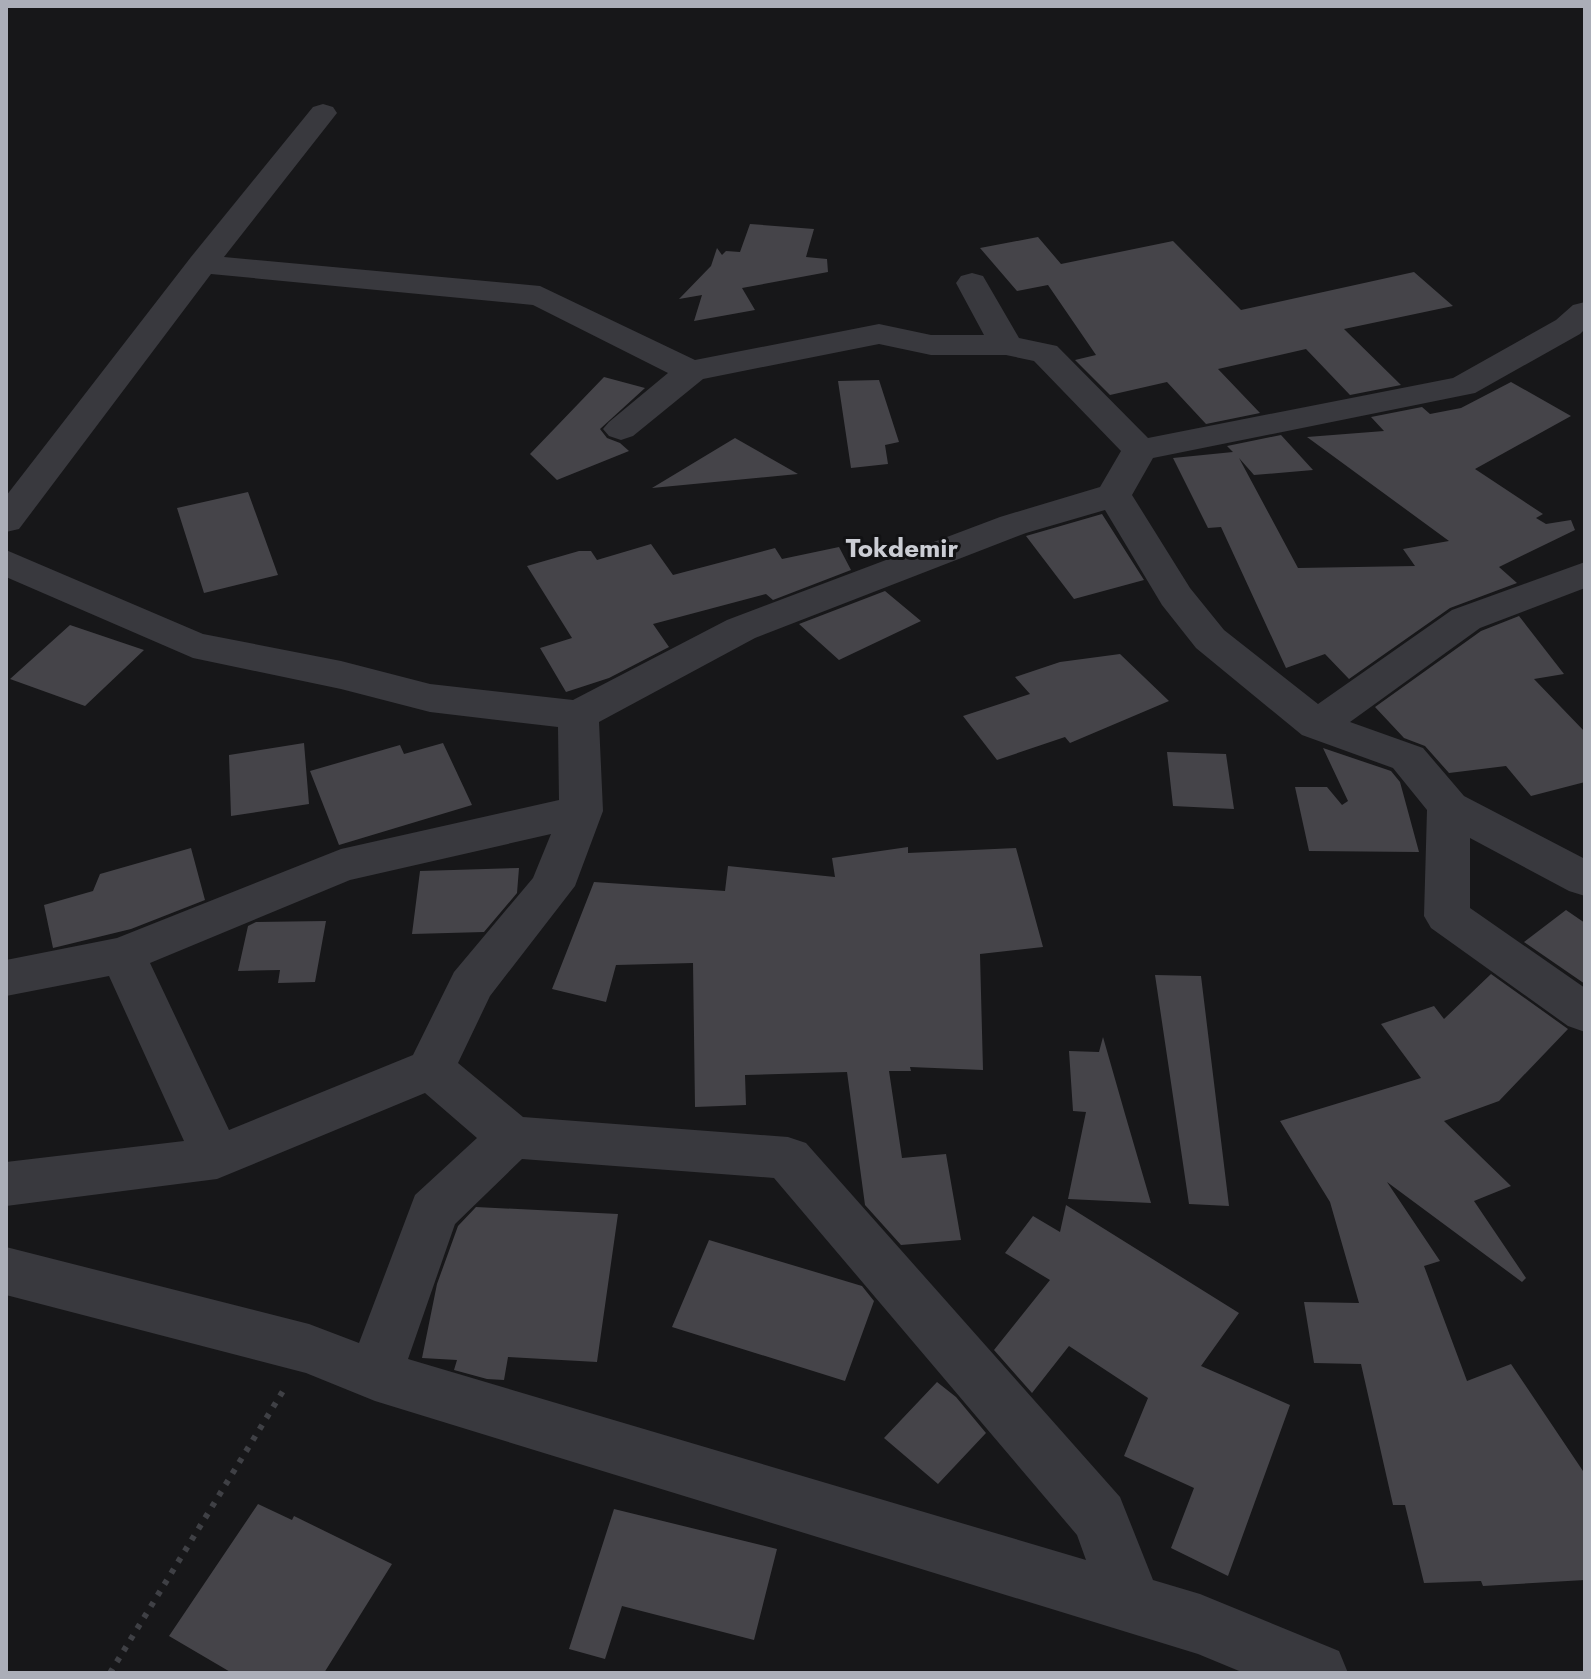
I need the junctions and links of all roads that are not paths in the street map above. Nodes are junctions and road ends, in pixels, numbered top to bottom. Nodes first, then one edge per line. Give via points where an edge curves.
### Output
1 (323, 113) dead end
2 (202, 264) junction
3 (972, 283) dead end
4 (1579, 323) edge
5 (1006, 345) junction
6 (691, 371) junction
7 (621, 429) dead end
8 (1140, 450) junction
9 (1114, 495) junction
10 (6, 521) edge
11 (6, 562) edge
12 (1585, 574) edge
13 (578, 715) junction
14 (1317, 725) junction
15 (1449, 807) junction
16 (581, 811) junction
17 (1585, 879) edge
18 (123, 955) junction
19 (6, 978) edge
20 (1585, 1013) edge
21 (431, 1069) junction
22 (512, 1137) junction
23 (217, 1158) junction
24 (6, 1184) edge
25 (6, 1271) edge
26 (375, 1375) junction
27 (1133, 1604) junction
28 (1317, 1673) edge

1 - 2 street
2 - 6 street via 540,296
2 - 10 street
3 - 5 street
4 - 8 street via 1463,386
5 - 6 street via 931,345 879,334
5 - 8 street via 1045,353
6 - 7 street
8 - 9 street
9 - 13 street via 1013,525 741,629
9 - 14 street via 1176,596 1210,639
11 - 13 street via 193,645 430,698
12 - 14 street via 1466,619
13 - 16 street
14 - 15 street via 1408,758
15 - 17 street
15 - 20 street via 1447,916
16 - 18 street via 341,866
16 - 21 street via 553,886 471,985
18 - 19 street
18 - 23 street
21 - 22 street
21 - 23 street
22 - 26 street via 433,1211
22 - 27 street via 788,1158 1099,1517
23 - 24 street
25 - 26 street via 309,1349
26 - 27 street
27 - 28 street via 1200,1624

